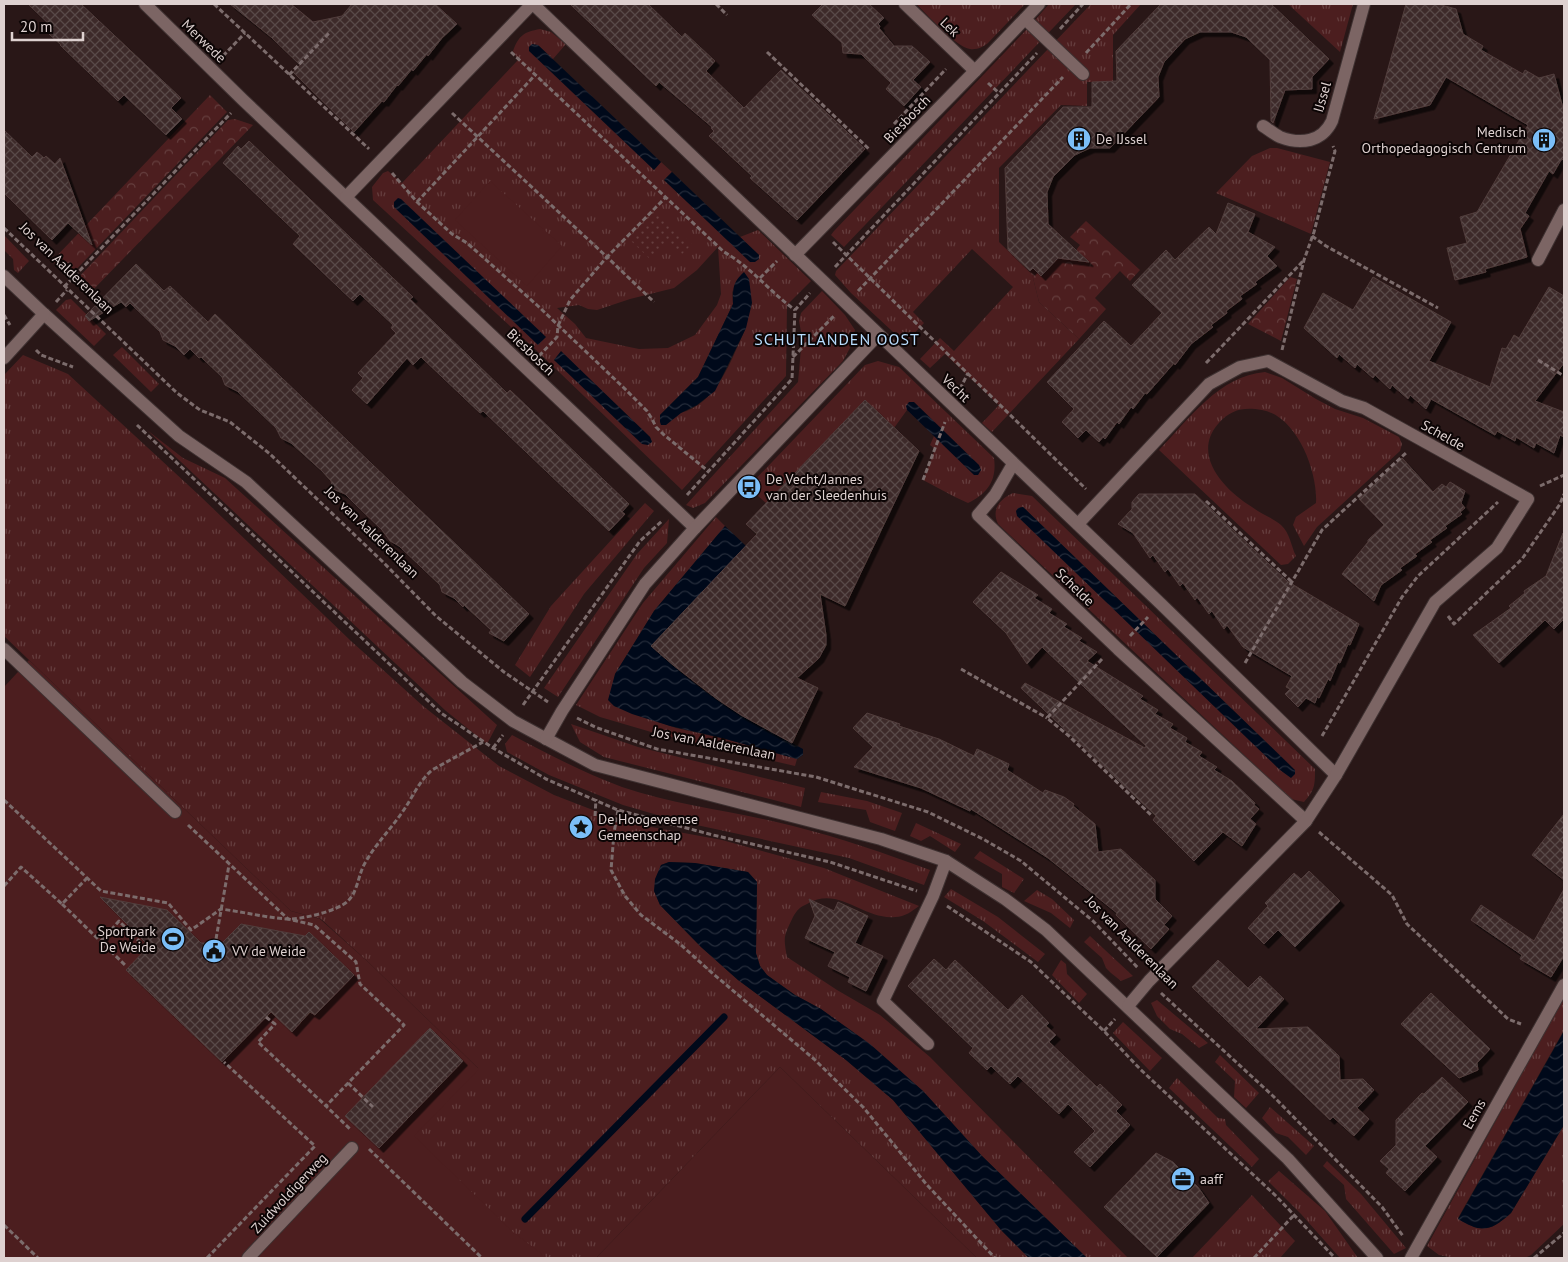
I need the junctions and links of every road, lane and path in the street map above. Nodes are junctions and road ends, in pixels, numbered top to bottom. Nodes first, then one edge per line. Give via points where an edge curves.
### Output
1 (145, 4) edge
2 (214, 4) edge
3 (533, 4) edge
4 (716, 4) edge
5 (905, 4) edge
6 (1039, 4) edge
7 (1084, 4) edge
8 (1131, 4) edge
9 (1364, 4) edge
10 (727, 15) dead end
11 (1025, 19) junction
12 (330, 32) dead end
13 (245, 33) junction
14 (499, 38) junction
15 (1048, 41) junction
16 (767, 52) dead end
17 (211, 68) junction
18 (1079, 70) junction
19 (975, 71) junction
20 (289, 74) junction
21 (536, 74) junction
22 (243, 100) junction
23 (439, 101) junction
24 (1263, 126) dead end
25 (1324, 133) junction
26 (478, 136) junction
27 (870, 150) dead end
28 (382, 161) junction
29 (346, 197) junction
30 (666, 197) junction
31 (417, 202) junction
32 (1564, 210) edge
33 (4, 228) edge
34 (820, 229) junction
35 (1312, 236) junction
36 (792, 252) junction
37 (847, 255) junction
38 (607, 257) junction
39 (1538, 260) dead end
40 (4, 276) edge
41 (760, 278) junction
42 (871, 278) junction
43 (822, 281) junction
44 (64, 287) junction
45 (654, 302) dead end
46 (846, 304) junction
47 (1438, 308) dead end
48 (795, 310) junction
49 (44, 314) junction
50 (558, 326) junction
51 (878, 335) junction
52 (793, 357) junction
53 (4, 358) edge
54 (1538, 360) dead end
55 (1278, 366) junction
56 (526, 368) junction
57 (1564, 376) edge
58 (943, 428) dead end
59 (1420, 439) junction
60 (1013, 464) junction
61 (1564, 470) edge
62 (708, 471) junction
63 (1564, 475) edge
64 (923, 480) dead end
65 (1512, 489) junction
66 (1528, 498) junction
67 (1206, 501) dead end
68 (1098, 502) junction
69 (674, 510) junction
70 (1078, 524) junction
71 (695, 528) junction
72 (1292, 582) junction
73 (1145, 620) dead end
74 (1132, 634) dead end
75 (1115, 646) junction
76 (4, 649) edge
77 (961, 669) dead end
78 (1237, 678) junction
79 (532, 692) junction
80 (562, 711) junction
81 (1047, 718) junction
82 (513, 721) junction
83 (546, 739) junction
84 (483, 742) dead end
85 (493, 748) dead end
86 (1313, 752) junction
87 (1336, 775) junction
88 (596, 799) dead end
89 (4, 800) edge
90 (618, 810) dead end
91 (175, 812) joint
92 (1151, 815) dead end
93 (595, 816) dead end
94 (1306, 821) junction
95 (946, 861) junction
96 (230, 864) junction
97 (87, 878) junction
98 (4, 886) edge
99 (62, 904) junction
100 (221, 909) junction
101 (288, 919) junction
102 (216, 939) dead end
103 (100, 942) junction
104 (146, 948) dead end
105 (125, 965) dead end
106 (1149, 981) junction
107 (1564, 984) edge
108 (1128, 1006) junction
109 (266, 1016) dead end
110 (1538, 1030) junction
111 (928, 1044) dead end
112 (224, 1062) dead end
113 (348, 1083) junction
114 (326, 1106) junction
115 (373, 1107) dead end
116 (354, 1133) dead end
117 (368, 1147) dead end
118 (352, 1148) dead end
119 (1294, 1215) dead end
120 (4, 1225) edge
121 (1564, 1233) edge
122 (1412, 1255) edge
123 (38, 1258) edge
124 (207, 1258) edge
125 (248, 1258) edge
126 (482, 1258) edge
127 (995, 1258) edge
128 (1254, 1258) edge
129 (1377, 1258) edge
130 (1534, 1258) edge

1 - 17 street, Merwede
2 - 13 path
3 - 14 street
3 - 36 street
4 - 10 path
5 - 19 street, Lek
6 - 11 street, Biesbosch
7 - 15 path
8 - 18 path
9 - 25 street, IJssel via 1332,121
11 - 15 street
11 - 19 street, Biesbosch
12 - 20 path
13 - 17 path
13 - 20 path
14 - 21 path
14 - 23 street
15 - 18 street
15 - 37 path
16 - 27 path
17 - 22 street, Merwede
18 - 42 path
19 - 34 street, Biesbosch
20 - 28 path
21 - 26 path
21 - 30 path
22 - 29 street, Biesbosch
22 - 44 path
23 - 26 path
23 - 28 street
24 - 25 street, IJssel via 1280,137 1298,140 1309,141
25 - 35 path via 1336,151
26 - 31 path
26 - 38 path
28 - 29 street
28 - 31 path
29 - 56 street, Biesbosch
30 - 38 path
30 - 41 path via 724,252
31 - 50 path
32 - 39 street
33 - 44 path, Jos van Aalderenlaan
34 - 36 street, Biesbosch
34 - 37 path
35 - 47 path
35 - 55 path
36 - 41 path
36 - 43 street
37 - 42 path
37 - 43 path
38 - 45 path
38 - 50 path via 570,300
40 - 49 street
41 - 48 path
42 - 46 path
42 - 68 path
43 - 46 street
43 - 48 path
44 - 79 path, Jos van Aalderenlaan via 177,393 200,410 230,422 270,454 436,616
46 - 51 street
46 - 52 path
48 - 52 path
49 - 53 street
49 - 82 street via 179,436 246,482 462,682
50 - 56 path via 557,337
50 - 62 path via 630,394 663,434
51 - 60 street, Vecht
51 - 71 street
52 - 62 path via 792,379
54 - 57 path
55 - 59 street, Schelde
55 - 68 street, Schelde via 1268,361 1240,367 1209,384
56 - 69 street, Biesbosch
58 - 64 path
59 - 65 street, Schelde
59 - 72 path via 1322,530
60 - 70 street
60 - 75 street, Schelde via 995,495 978,515
61 - 63 path
62 - 69 path
63 - 66 path via 1531,490
65 - 66 street, Schelde
65 - 86 path via 1407,590
66 - 87 street via 1497,548 1435,602
67 - 72 path
68 - 70 street, Schelde
69 - 71 street, Biesbosch
69 - 79 path via 640,541
70 - 78 street
71 - 80 street via 644,584
72 - 78 path
73 - 74 path
75 - 81 path
75 - 94 street, Schelde
76 - 91 street
77 - 81 path
78 - 86 street
79 - 80 path, Jos van Aalderenlaan
79 - 82 path
80 - 83 street
80 - 106 path, Jos van Aalderenlaan via 594,727 657,749 816,778 928,812 983,838 1021,861 1093,921
81 - 92 path
82 - 83 street
82 - 85 path
83 - 95 street via 595,765 881,839
84 - 101 path via 426,776 370,855 349,900 331,910
86 - 87 street
87 - 94 street
88 - 93 path
89 - 97 path
90 - 127 path via 611,870 641,916 680,944 821,1066 863,1107 927,1185
91 - 96 path
94 - 106 street
94 - 110 path via 1392,895 1407,924 1508,1018
95 - 108 street via 1046,930
95 - 111 street via 933,896 883,1001
96 - 100 path
96 - 101 path
97 - 99 path
97 - 100 path via 101,891 168,903 191,930
98 - 99 path via 21,867
99 - 103 path
100 - 101 path
100 - 102 path
101 - 113 path via 314,925 356,962 360,984 404,1025
103 - 104 path via 119,921
103 - 105 path
106 - 108 street
106 - 122 path, Jos van Aalderenlaan via 1272,1096 1382,1206
107 - 110 street, Eems
108 - 129 street via 1288,1159
109 - 114 path via 275,1024 258,1042
110 - 122 street, Eems
112 - 124 path via 315,1146
113 - 114 path
113 - 115 path
114 - 116 path
117 - 126 path
118 - 125 street, Zuidwoldigerweg
119 - 128 path
120 - 123 path
121 - 130 path

